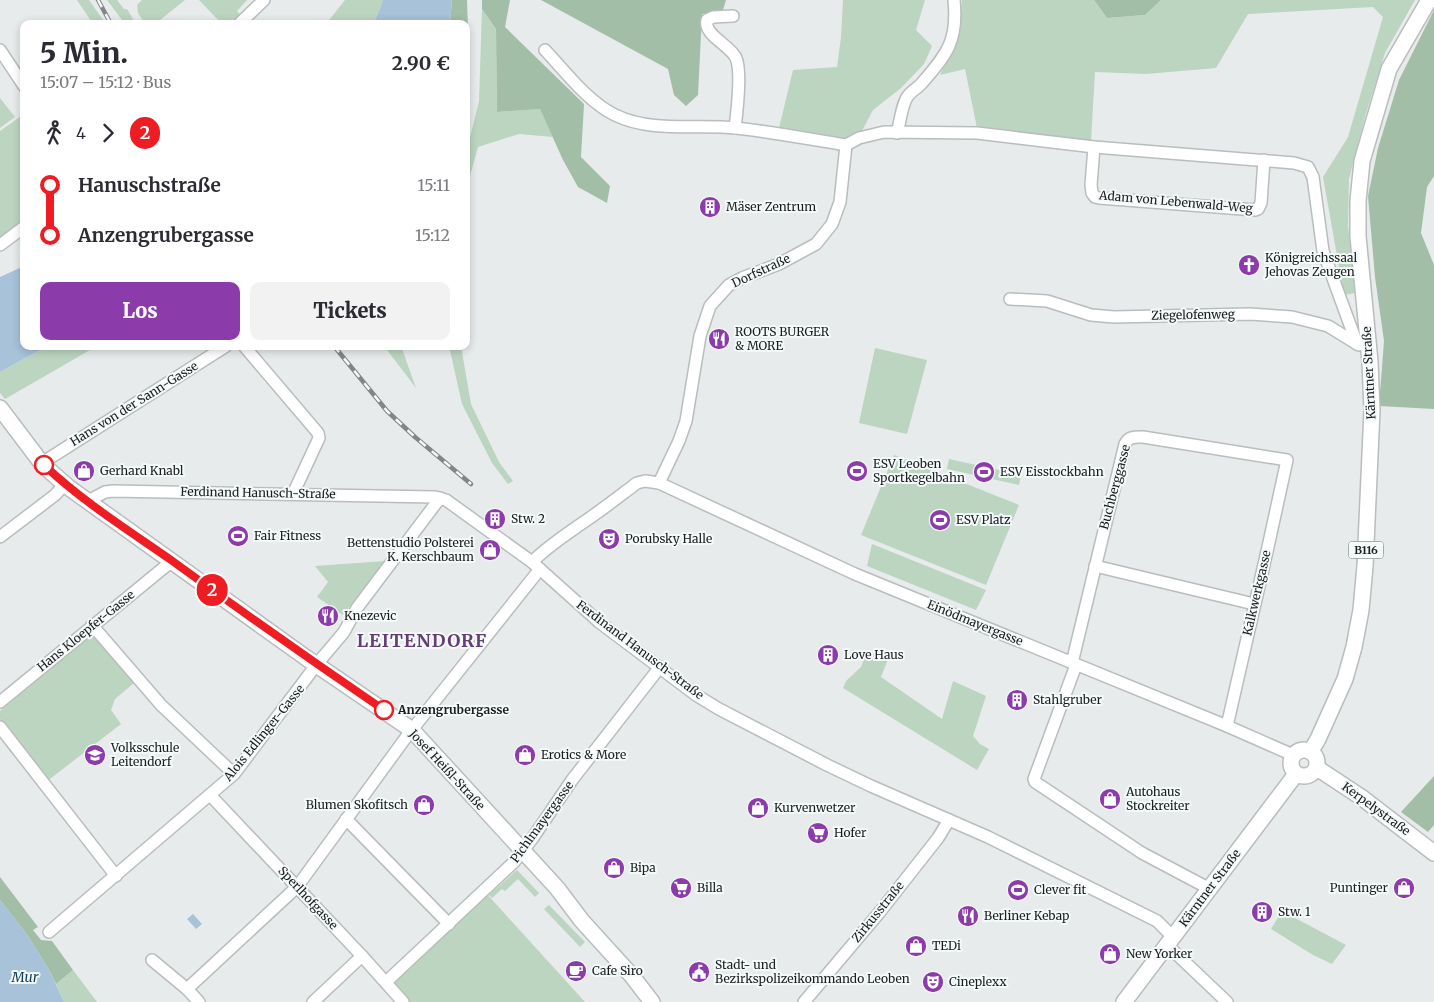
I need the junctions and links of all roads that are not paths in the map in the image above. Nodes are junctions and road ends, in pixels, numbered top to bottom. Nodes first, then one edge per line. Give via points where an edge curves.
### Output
1 (264, 0) edge
2 (954, 0) edge
3 (1430, 0) edge
4 (733, 16) dead end
5 (243, 20) edge
6 (0, 50) edge
7 (545, 50) dead end
8 (20, 80) edge
9 (735, 128) junction
10 (897, 133) junction
11 (846, 145) junction
12 (1094, 147) junction
13 (1264, 160) junction
14 (20, 230) edge
15 (0, 244) edge
16 (1010, 298) dead end
17 (1363, 347) junction
18 (220, 350) edge
19 (247, 350) edge
20 (0, 408) edge
21 (1287, 460) joint
22 (42, 463) junction
23 (659, 483) junction
24 (64, 484) junction
25 (293, 494) junction
26 (440, 498) junction
27 (88, 501) junction
28 (0, 537) edge
29 (172, 561) junction
30 (536, 566) junction
31 (1095, 566) junction
32 (1254, 604) junction
33 (92, 625) junction
34 (317, 664) junction
35 (1074, 664) junction
36 (660, 667) junction
37 (0, 702) edge
38 (1227, 726) junction
39 (0, 727) edge
40 (412, 730) junction
41 (1310, 752) junction
42 (1293, 755) junction
43 (1317, 768) junction
44 (234, 774) junction
45 (1296, 774) junction
46 (210, 796) junction
47 (346, 819) junction
48 (949, 820) junction
49 (524, 851) junction
50 (1434, 853) edge
51 (116, 876) junction
52 (297, 887) junction
53 (1210, 889) junction
54 (449, 924) junction
55 (49, 932) dead end
56 (1170, 941) junction
57 (362, 956) junction
58 (152, 960) dead end
59 (386, 982) junction
60 (187, 990) junction
61 (199, 1002) edge
62 (313, 1002) edge
63 (403, 1002) edge
64 (652, 1002) edge
65 (804, 1002) edge
66 (1124, 1002) edge
67 (1227, 1002) edge

1 - 5 street
2 - 10 street via 955,32 950,46 921,85 907,96
3 - 17 main road, Kärntner Straße / B116 via 1389,68 1362,161 1358,236
4 - 9 street via 713,17 707,20 706,25 735,58 738,88
6 - 8 street
7 - 9 street via 597,103 615,115 648,126
9 - 11 street
10 - 11 street via 884,132
10 - 12 street via 978,133
11 - 23 street, Dorfstraße via 840,202 832,224 816,244 730,285 710,306 700,336 686,421
12 - 13 street
12 - 13 street, Adam von Lebenwald-Weg via 1091,189 1099,198 1255,210 1262,203
13 - 17 street via 1294,162 1308,168 1313,177 1323,251
14 - 15 street
16 - 17 street, Ziegelofenweg via 1047,302 1091,315 1114,317 1250,314 1292,317 1328,326
17 - 41 main road, Kärntner Straße / B116 via 1372,420 1361,610 1345,679
18 - 22 street, Hans von der Sann-Gasse
19 - 25 street via 318,433 319,438
20 - 22 main road, Josef Heißl-Straße
21 - 31 street, Buchberggasse via 1144,437 1129,438
21 - 32 street, Kalkwerkgasse
22 - 24 main road, Josef Heißl-Straße
23 - 30 street via 637,483 544,550
23 - 35 street, Einödmayergasse via 856,574
24 - 27 main road, Josef Heißl-Straße
24 - 28 street via 55,495
25 - 26 street, Ferdinand Hanusch-Straße
25 - 27 street, Ferdinand Hanusch-Straße via 113,491
26 - 30 street, Ferdinand Hanusch-Straße via 452,503
26 - 34 street, Alois Edlinger-Gasse via 357,608 344,632
27 - 29 main road, Josef Heißl-Straße
29 - 33 street, Hans Kloepfer-Gasse
29 - 34 main road, Josef Heißl-Straße
30 - 36 street, Ferdinand Hanusch-Straße via 599,622
30 - 40 street
31 - 32 street
31 - 35 street, Buchberggasse
32 - 38 street, Kalkwerkgasse
33 - 37 street, Hans Kloepfer-Gasse
33 - 44 street via 161,705
34 - 40 main road, Josef Heißl-Straße
34 - 44 street, Alois Edlinger-Gasse
35 - 38 street, Einödmayergasse
35 - 53 street, Buchberggasse via 1034,781 1106,830
36 - 48 street, Ferdinand Hanusch-Straße via 696,695 733,716 836,769
36 - 49 street, Pichlmayergasse via 572,780
38 - 42 street, Einödmayergasse
39 - 51 street
40 - 47 street
40 - 49 main road, Josef Heißl-Straße
41 - 42 main road via 1301,750
41 - 43 main road via 1317,761
42 - 45 main road via 1290,765
43 - 45 main road via 1310,776
43 - 50 main road, Kerpelystraße via 1385,814
44 - 46 street, Alois Edlinger-Gasse
45 - 53 main road, Kärntner Straße
46 - 51 street, Alois Edlinger-Gasse
46 - 52 street, Sperlhofgasse
47 - 52 street
47 - 54 street
48 - 56 street, Ferdinand Hanusch-Straße via 1157,921 1168,932
48 - 65 street, Zirkusstraße via 938,838
49 - 54 street, Pichlmayergasse
49 - 64 main road, Josef Heißl-Straße
51 - 55 street, Alois Edlinger-Gasse
52 - 57 street, Sperlhofgasse
52 - 60 street
53 - 56 main road, Kärntner Straße
54 - 59 street, Pichlmayergasse
56 - 66 main road, Kärntner Straße
56 - 67 street, Ferdinand Hanusch-Straße
57 - 59 street, Sperlhofgasse
57 - 62 street
58 - 60 street
59 - 63 street, Sperlhofgasse
60 - 61 street

